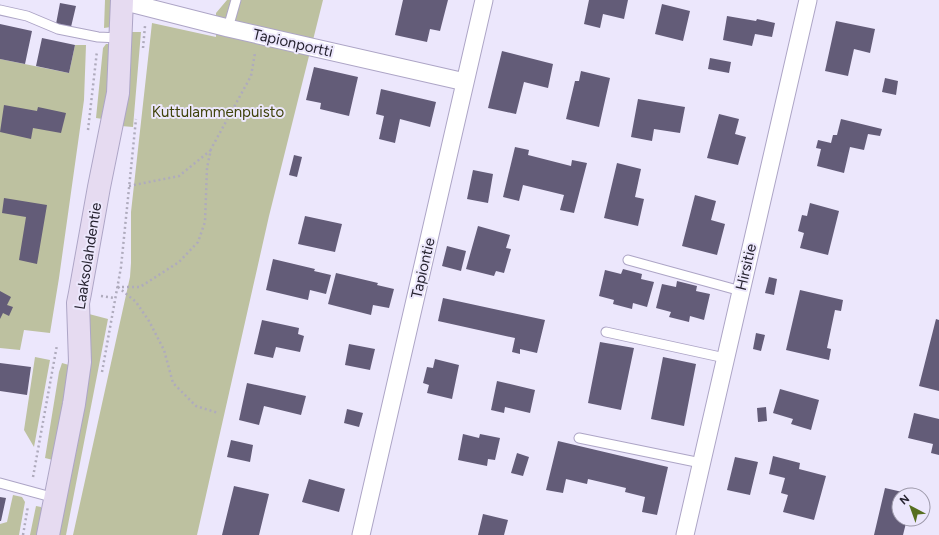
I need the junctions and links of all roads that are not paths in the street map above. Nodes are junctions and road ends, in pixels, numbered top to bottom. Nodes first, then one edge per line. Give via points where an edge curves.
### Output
1 (122, 0) edge
2 (236, 0) edge
3 (484, 0) edge
4 (808, 0) edge
5 (0, 10) edge
6 (228, 28) junction
7 (120, 38) junction
8 (465, 82) junction
9 (628, 260) dead end
10 (741, 291) junction
11 (606, 332) dead end
12 (725, 358) junction
13 (579, 438) dead end
14 (701, 463) junction
15 (0, 483) edge
16 (55, 498) junction
17 (48, 535) edge
18 (361, 535) edge
19 (685, 535) edge

1 - 6 street, Tapionportti
1 - 7 street, Laaksolahdentie
2 - 6 lane
3 - 8 street, Tapiontie
4 - 10 street, Hirsitie
5 - 7 lane via 28,16 58,29 98,37
6 - 8 street, Tapionportti
7 - 16 street, Laaksolahdentie via 118,93 78,303 80,362
8 - 18 street, Tapiontie
9 - 10 lane
10 - 12 street, Hirsitie
11 - 12 lane
12 - 14 street, Hirsitie
13 - 14 lane
14 - 19 street, Hirsitie
15 - 16 lane
16 - 17 street, Laaksolahdentie

